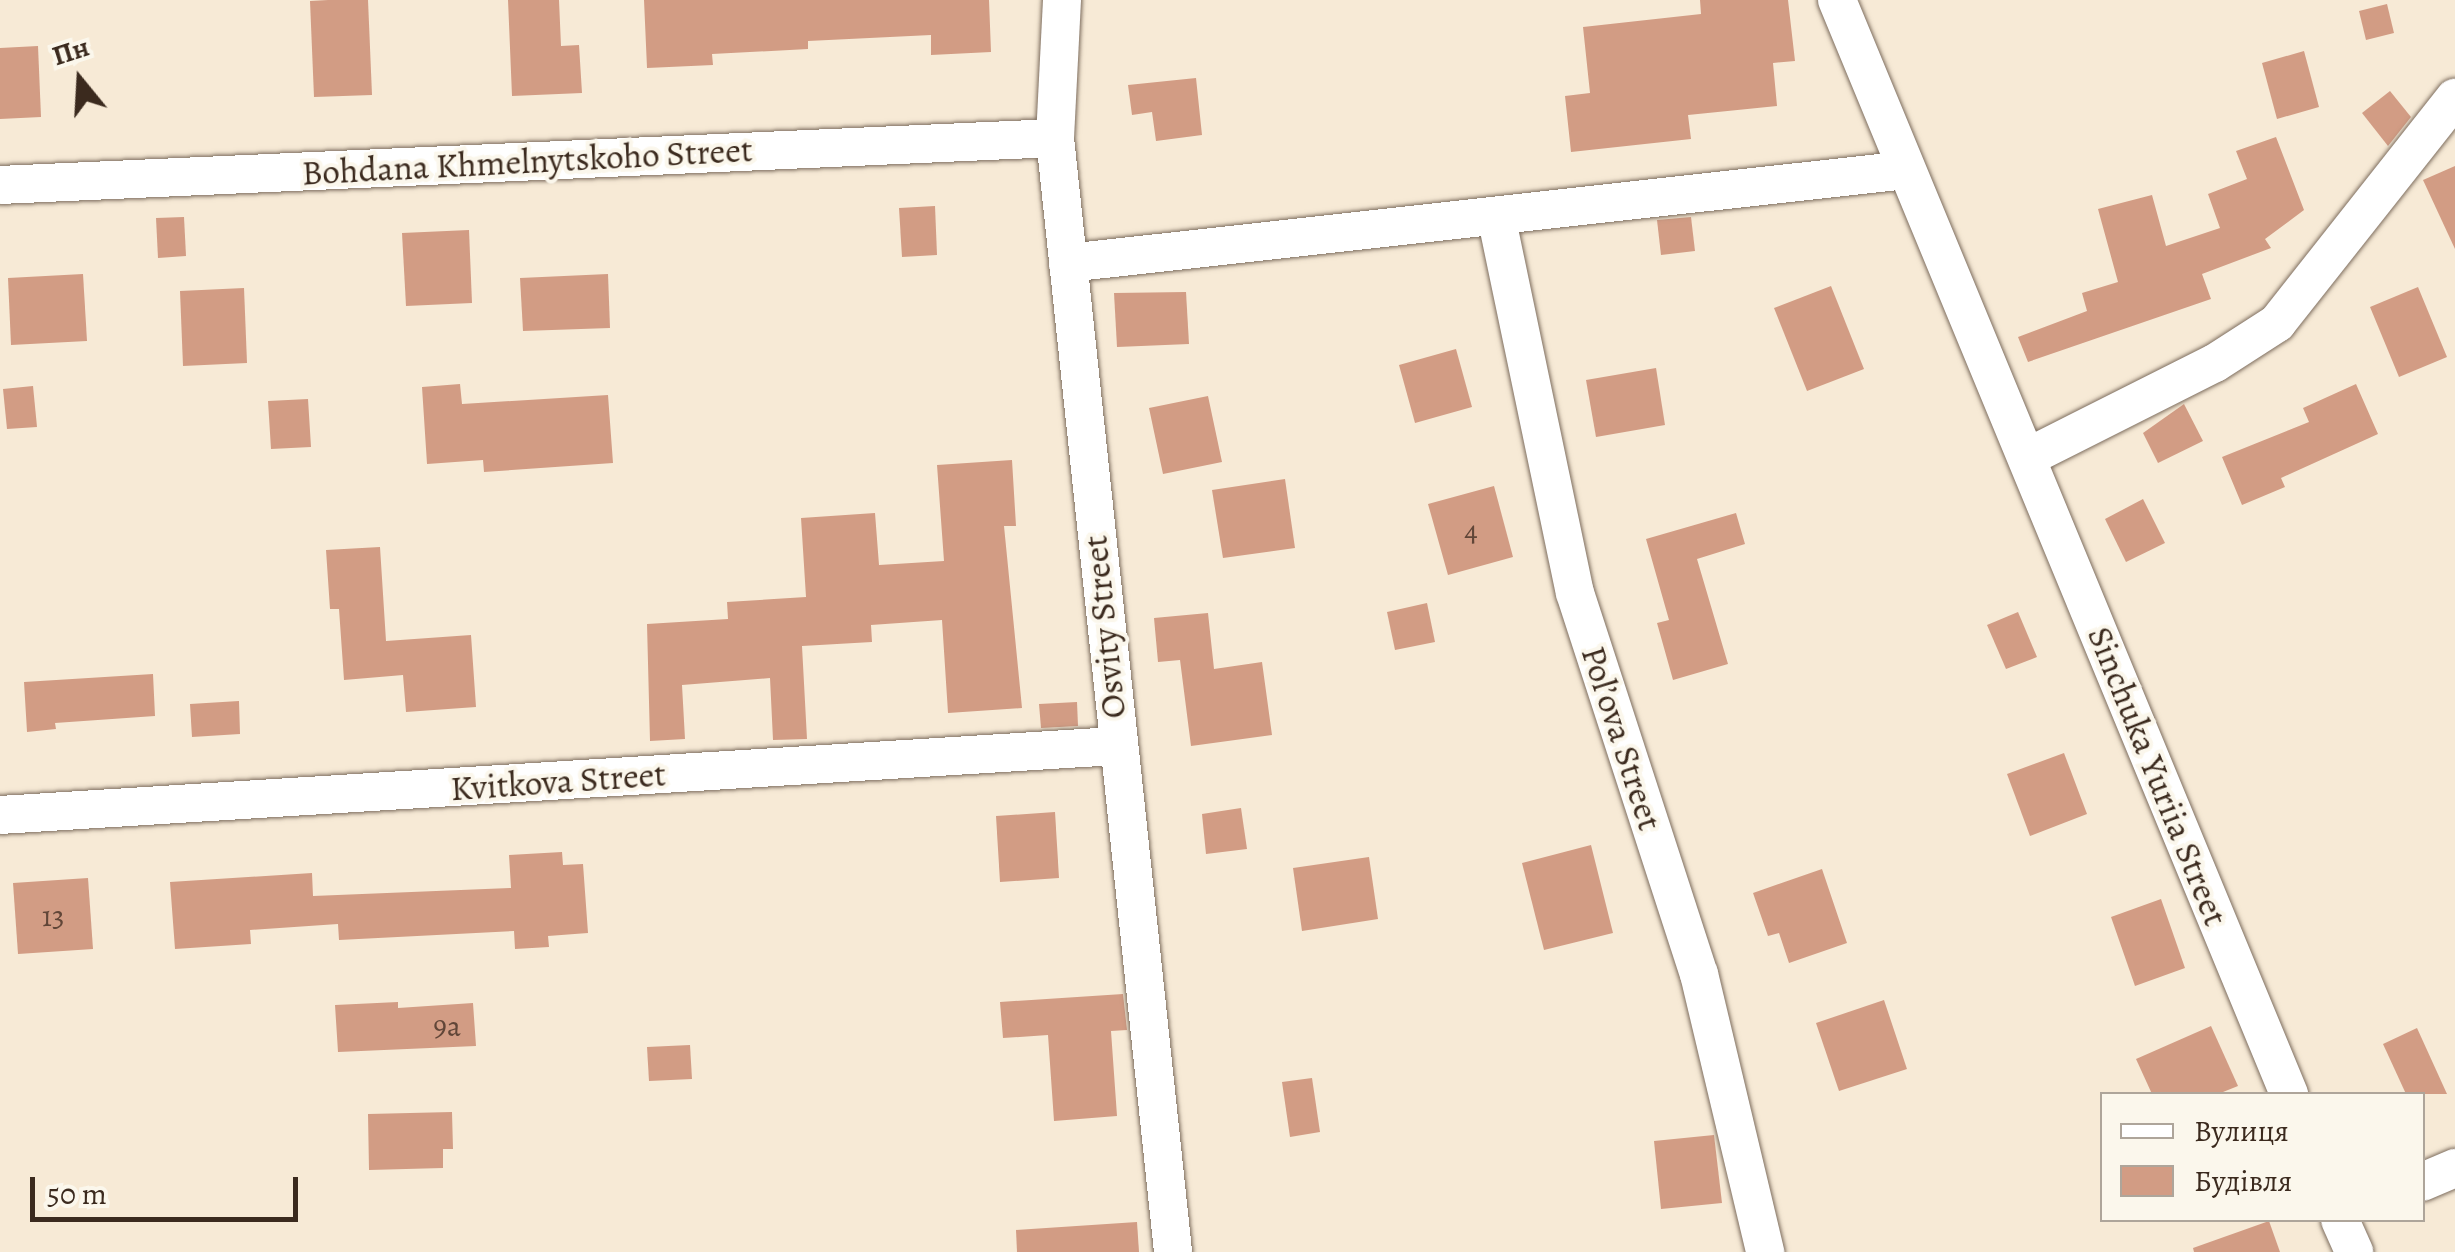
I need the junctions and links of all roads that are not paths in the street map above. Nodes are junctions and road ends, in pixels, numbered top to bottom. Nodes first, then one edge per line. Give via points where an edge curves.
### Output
1 (1062, 0) edge
2 (1837, 0) edge
3 (2455, 98) edge
4 (1054, 138) junction
5 (1906, 170) junction
6 (0, 185) edge
7 (1497, 220) junction
8 (1068, 263) junction
9 (2028, 457) junction
10 (1116, 746) junction
11 (0, 816) edge
12 (2288, 1092) edge
13 (2455, 1168) edge
14 (2425, 1181) edge
15 (2341, 1222) edge
16 (1173, 1252) edge
17 (1764, 1252) edge
18 (2354, 1252) edge

1 - 4 street, Osvity Street
2 - 5 street, Sinchuka Yuriia Street
3 - 9 street via 2277,323 2214,363
4 - 6 street, Bohdana Khmelnytskoho Street
4 - 8 street, Osvity Street
5 - 7 street
5 - 9 street, Sinchuka Yuriia Street
7 - 8 street
7 - 17 street, Pol’ova Street via 1575,593 1699,974
8 - 10 street, Osvity Street
9 - 12 street, Sinchuka Yuriia Street
10 - 11 street, Kvitkova Street
10 - 16 street, Osvity Street
13 - 14 street
15 - 18 street

